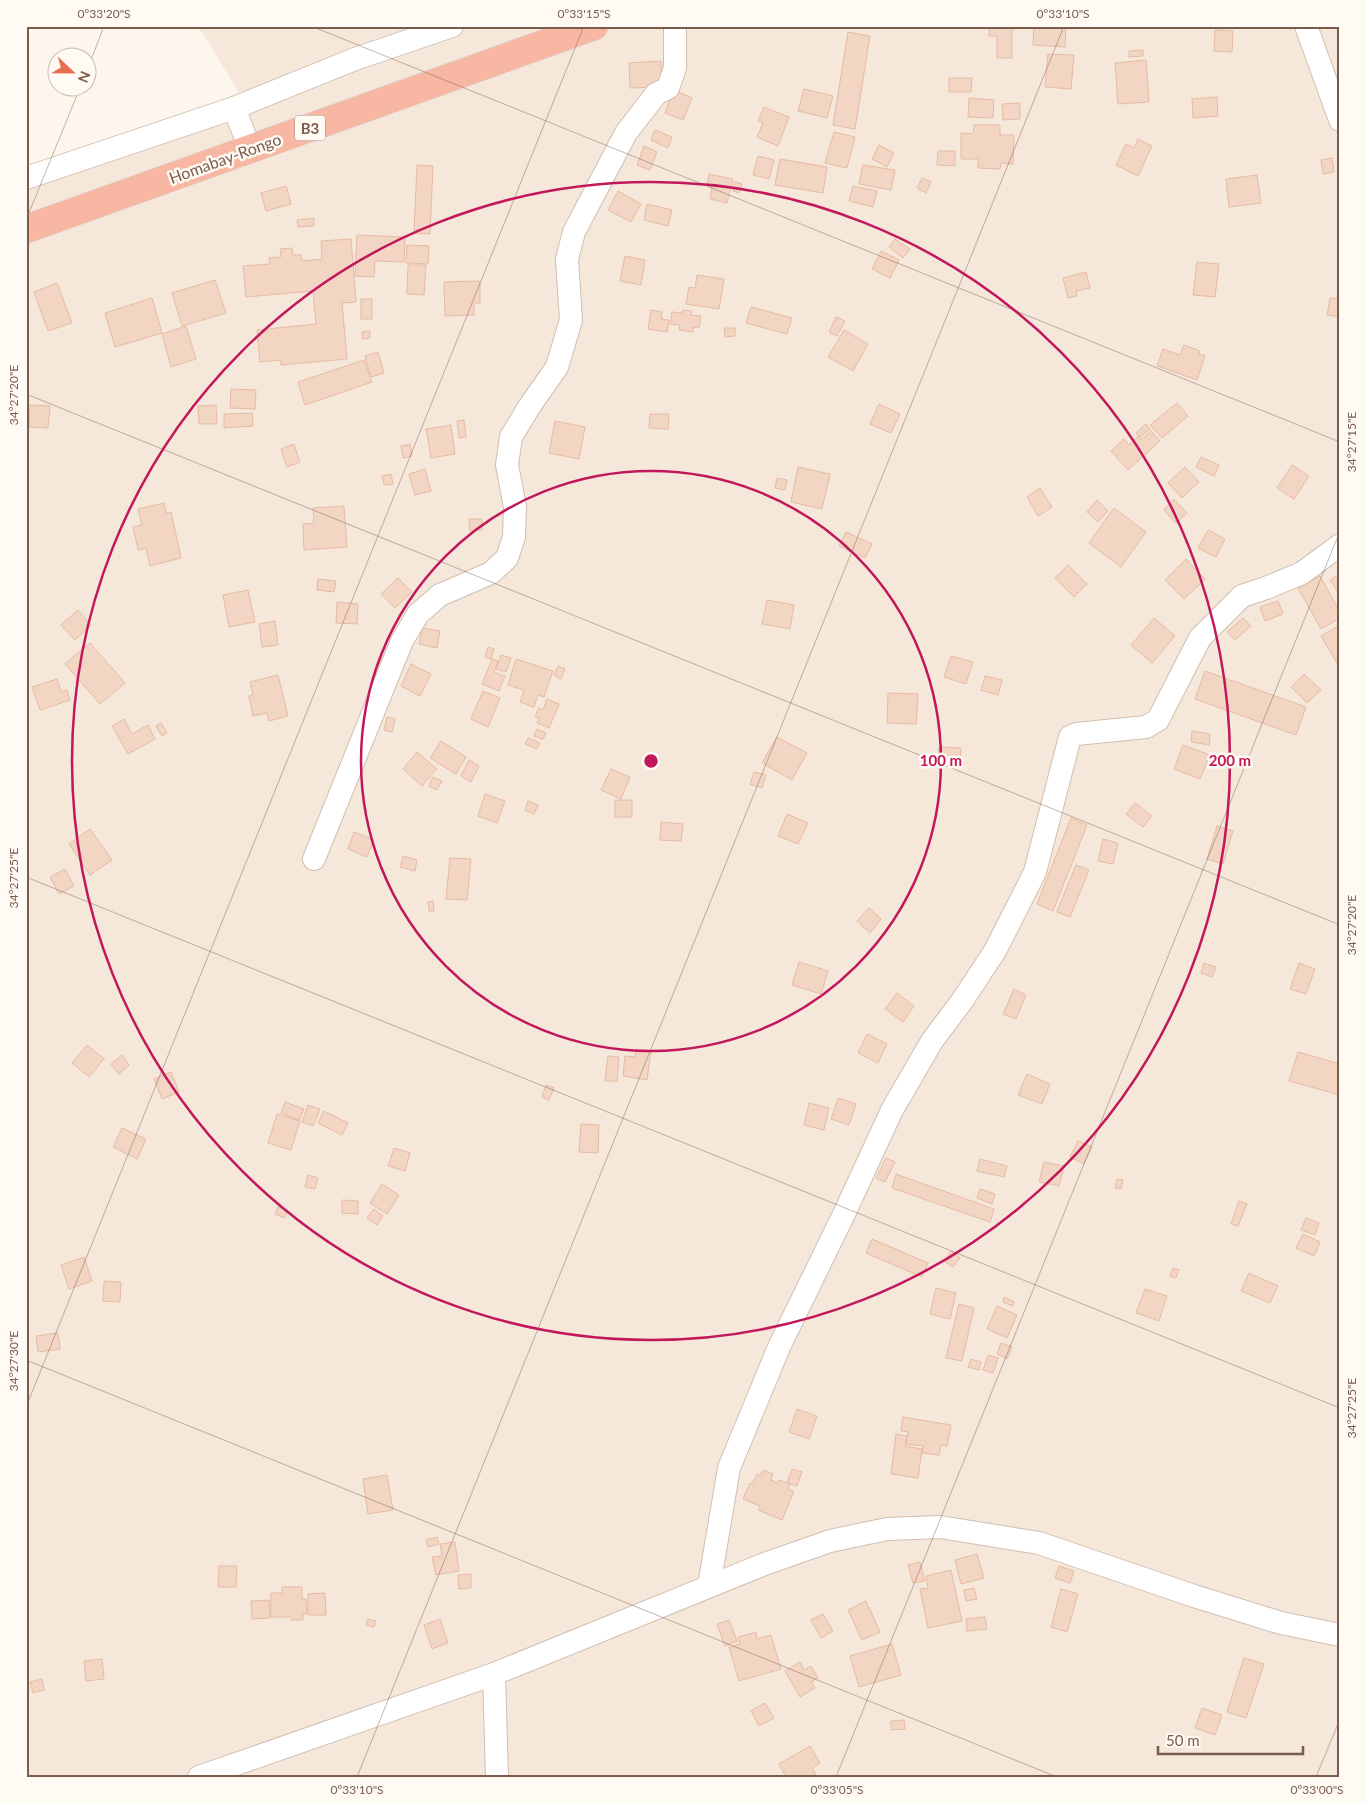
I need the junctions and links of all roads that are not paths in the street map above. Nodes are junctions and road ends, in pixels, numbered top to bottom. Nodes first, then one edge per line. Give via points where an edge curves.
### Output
1 (452, 26) edge
2 (594, 26) edge
3 (676, 26) edge
4 (1306, 26) edge
5 (234, 108) junction
6 (1340, 120) edge
7 (250, 149) junction
8 (26, 178) edge
9 (26, 229) edge
10 (1340, 545) edge
11 (314, 859) dead end
12 (709, 1586) junction
13 (1340, 1635) edge
14 (494, 1674) junction
15 (199, 1777) edge
16 (496, 1777) edge

1 - 5 street via 355,59
2 - 7 highway, Homabay-Rongo / B3
3 - 11 street via 675,68 668,88 656,94 626,133 574,232 567,258 571,320 557,367 511,437 507,465 515,507 514,537 507,558 491,573 440,594 418,614 402,642
4 - 6 street
5 - 7 street
5 - 8 street
7 - 9 highway, Homabay-Rongo / B3
10 - 12 street via 1302,573 1242,596 1200,638 1153,724 1070,737 1035,872 996,951 932,1041 892,1110 779,1346 729,1468
12 - 13 street via 830,1541 887,1529 940,1527 1039,1543 1281,1623
12 - 14 street
14 - 15 street
14 - 16 street

